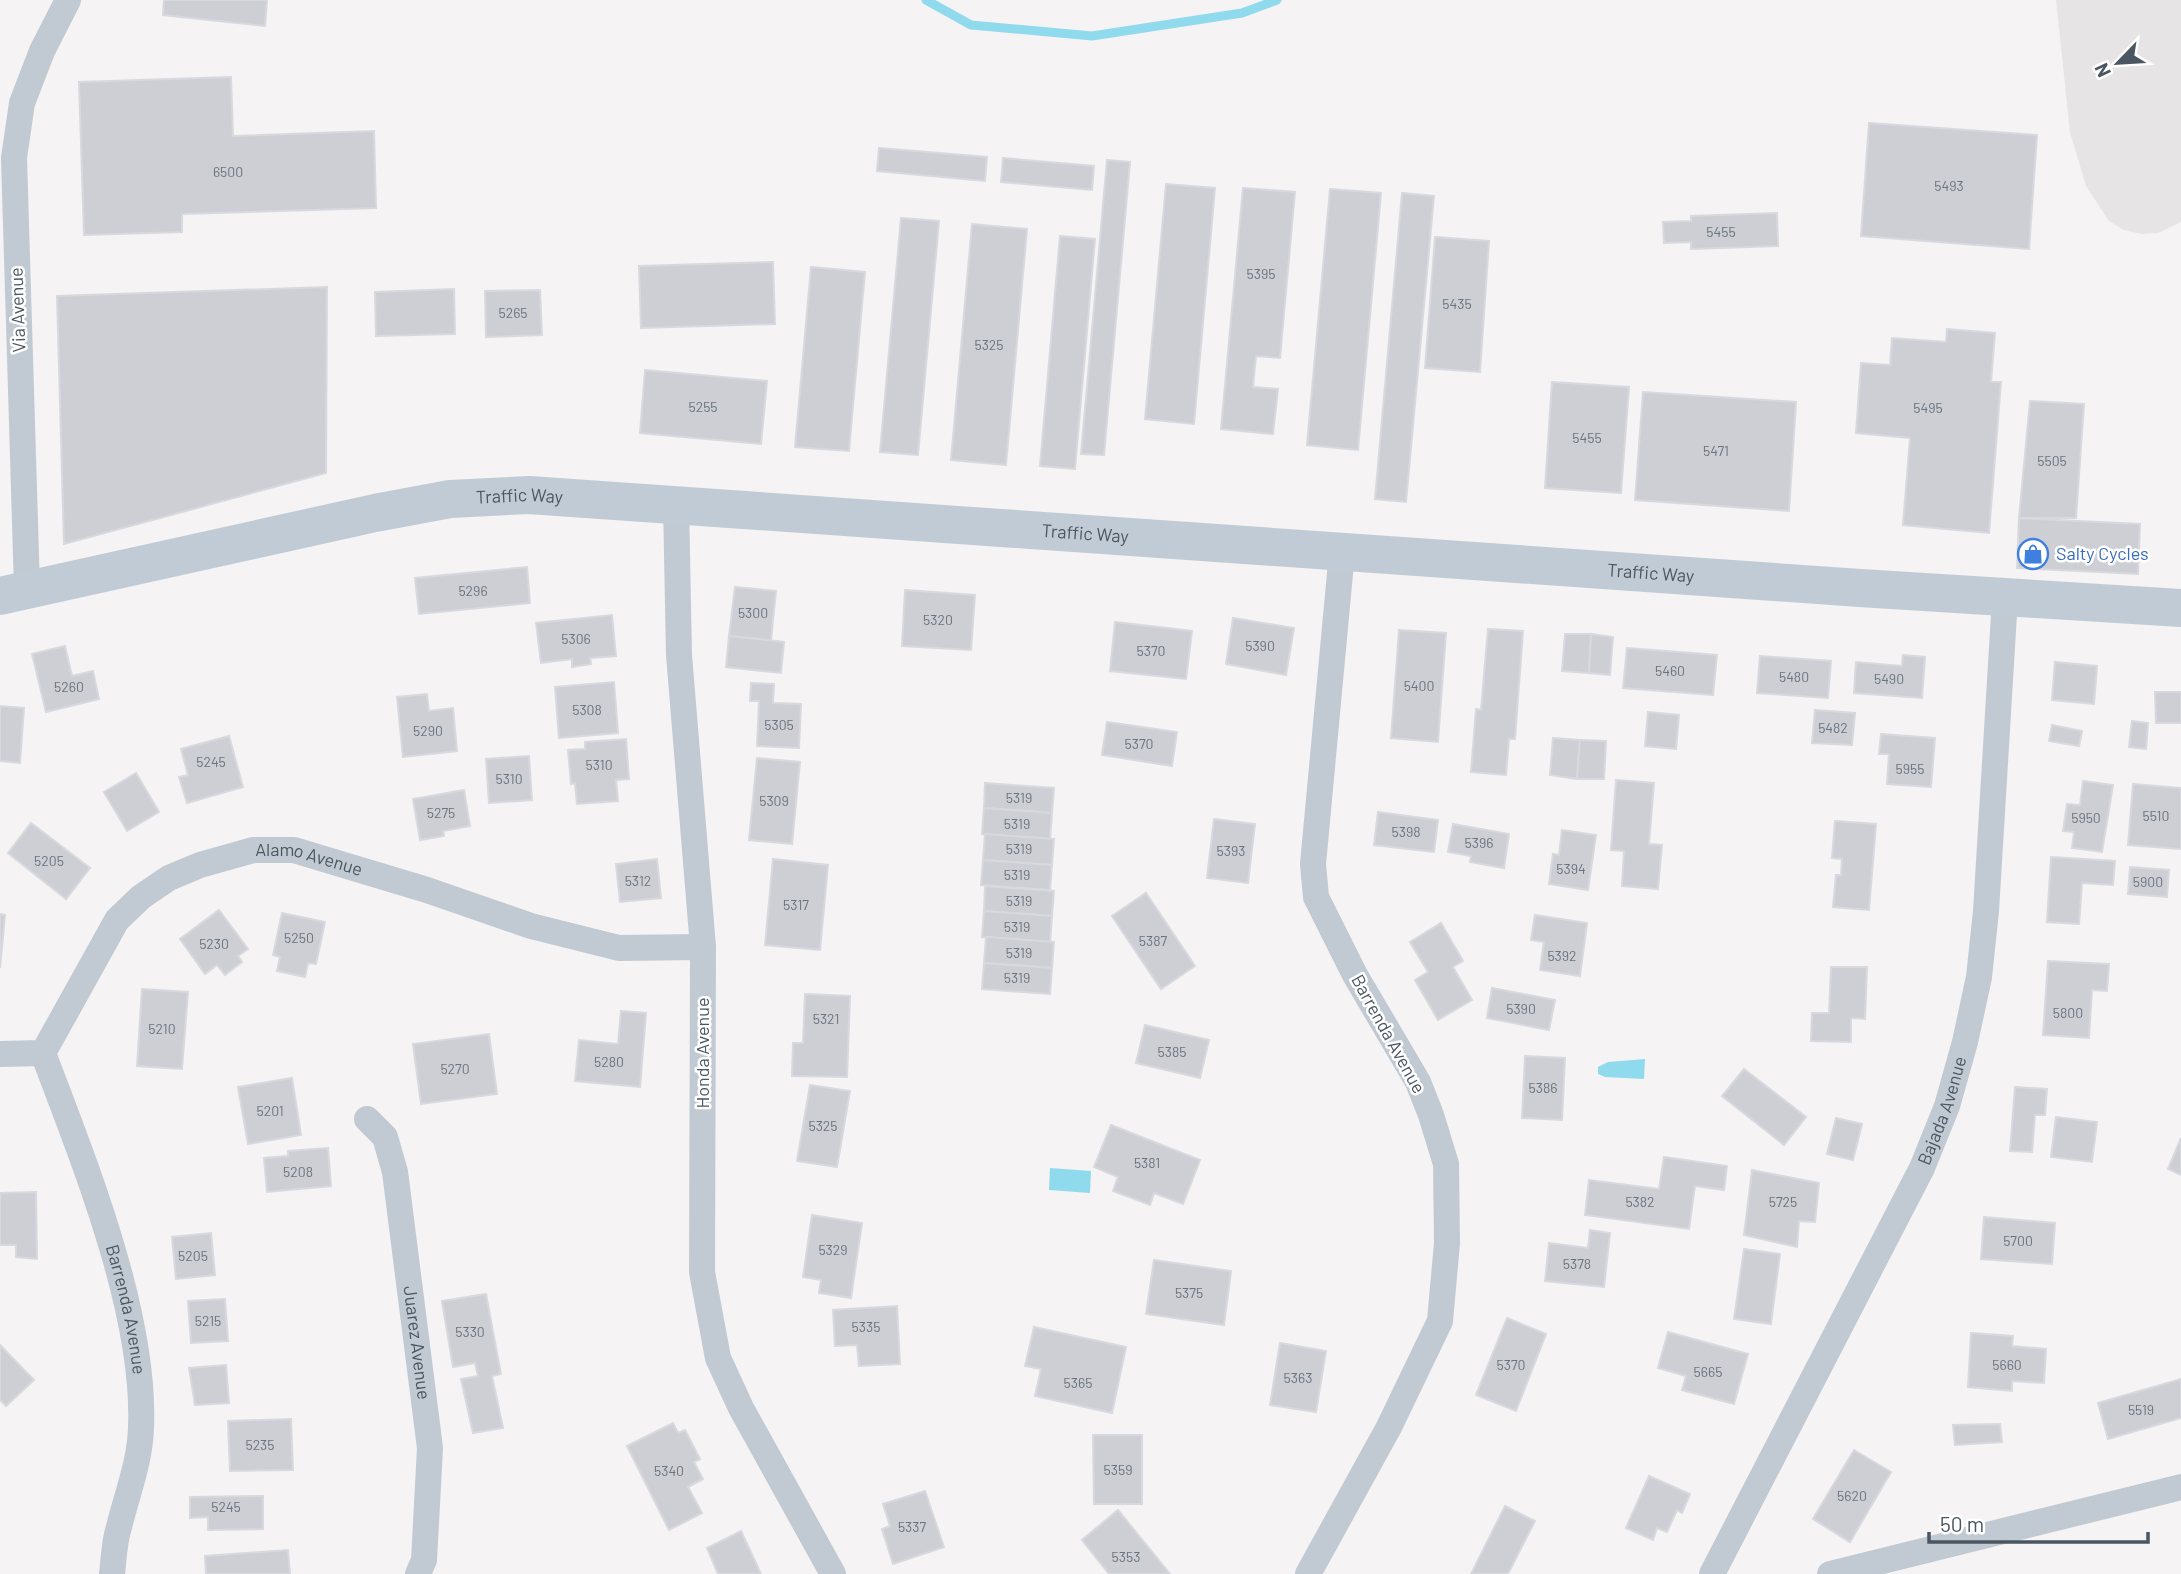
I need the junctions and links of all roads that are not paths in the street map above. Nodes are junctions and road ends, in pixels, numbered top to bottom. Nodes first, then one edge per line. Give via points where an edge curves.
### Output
1 (68, 0) edge
2 (676, 503) junction
3 (1342, 552) junction
4 (13, 593) edge
5 (2005, 598) junction
6 (2181, 608) edge
7 (703, 947) junction
8 (43, 1053) junction
9 (0, 1054) edge
10 (367, 1119) dead end
11 (2181, 1487) edge
12 (112, 1574) edge
13 (418, 1574) edge
14 (833, 1574) edge
15 (1308, 1574) edge
16 (1712, 1574) edge
17 (1830, 1574) edge

1 - 4 street, Via Avenue via 41,51 22,103 14,158
2 - 3 street, Traffic Way
2 - 4 street, Traffic Way via 529,495 450,499
2 - 7 street, Honda Avenue via 679,655
3 - 5 street, Traffic Way
3 - 15 street, Barrenda Avenue via 1313,864 1315,897 1419,1083 1446,1164 1447,1243 1440,1321 1389,1427
5 - 6 street, Traffic Way
5 - 16 street, Bajada Avenue via 1979,977 1950,1093 1922,1168
7 - 8 street, Alamo Avenue via 619,948 530,926 294,850 253,850 169,878 125,912 92,961
7 - 14 street, Honda Avenue via 702,1272 707,1308 718,1359 741,1408
8 - 9 street
8 - 12 street, Barrenda Avenue via 110,1246 132,1331 141,1396 134,1477 118,1529
10 - 13 street, Juarez Avenue via 385,1137 395,1172 430,1448 424,1560
11 - 17 street

